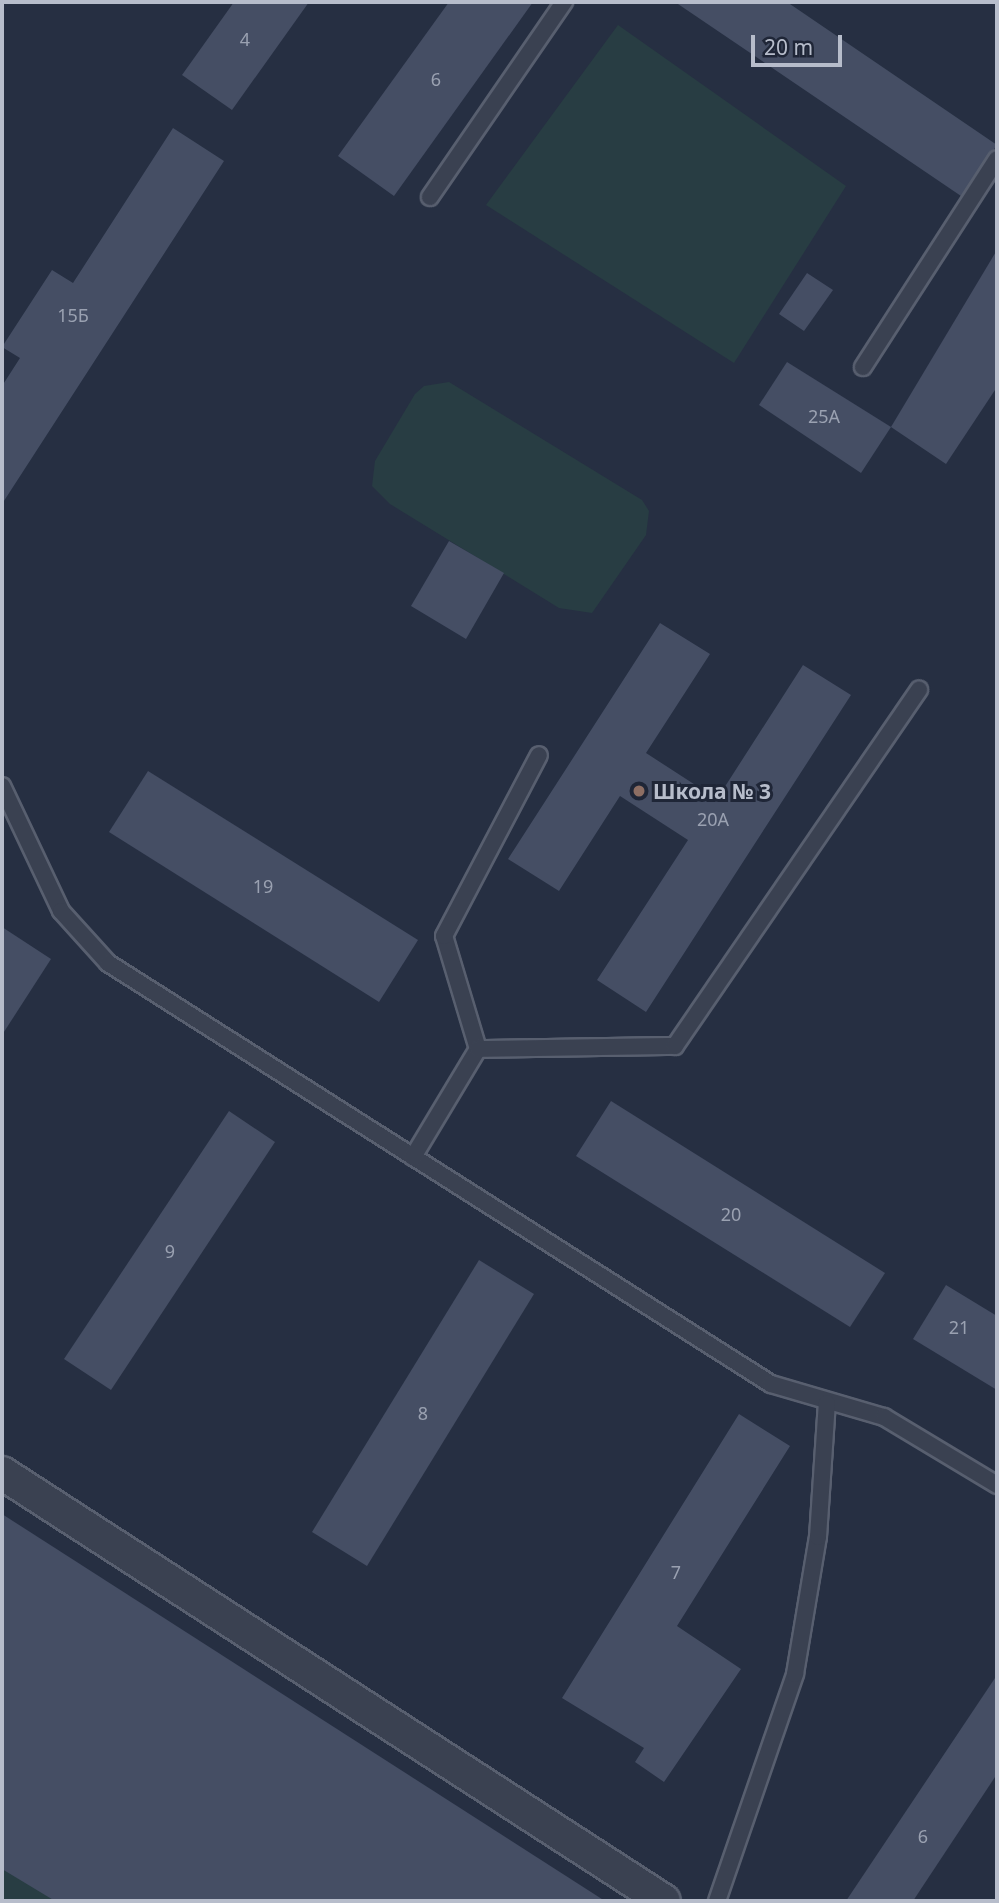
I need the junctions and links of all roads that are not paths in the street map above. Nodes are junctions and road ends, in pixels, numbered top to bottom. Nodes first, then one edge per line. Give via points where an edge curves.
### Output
1 (564, 2) edge
2 (997, 159) edge
3 (430, 197) dead end
4 (863, 367) dead end
5 (919, 689) dead end
6 (538, 755) dead end
7 (2, 786) edge
8 (478, 1049) junction
9 (413, 1157) junction
10 (827, 1403) junction
11 (2, 1474) edge
12 (997, 1485) edge
13 (664, 1901) edge
14 (717, 1901) edge

1 - 3 lane
2 - 4 lane
5 - 8 lane via 675,1046
6 - 8 lane via 444,936
7 - 9 lane via 61,911 108,963
8 - 9 lane
9 - 10 lane via 771,1384
10 - 12 lane via 884,1418
10 - 14 lane via 818,1537 795,1674
11 - 13 street

